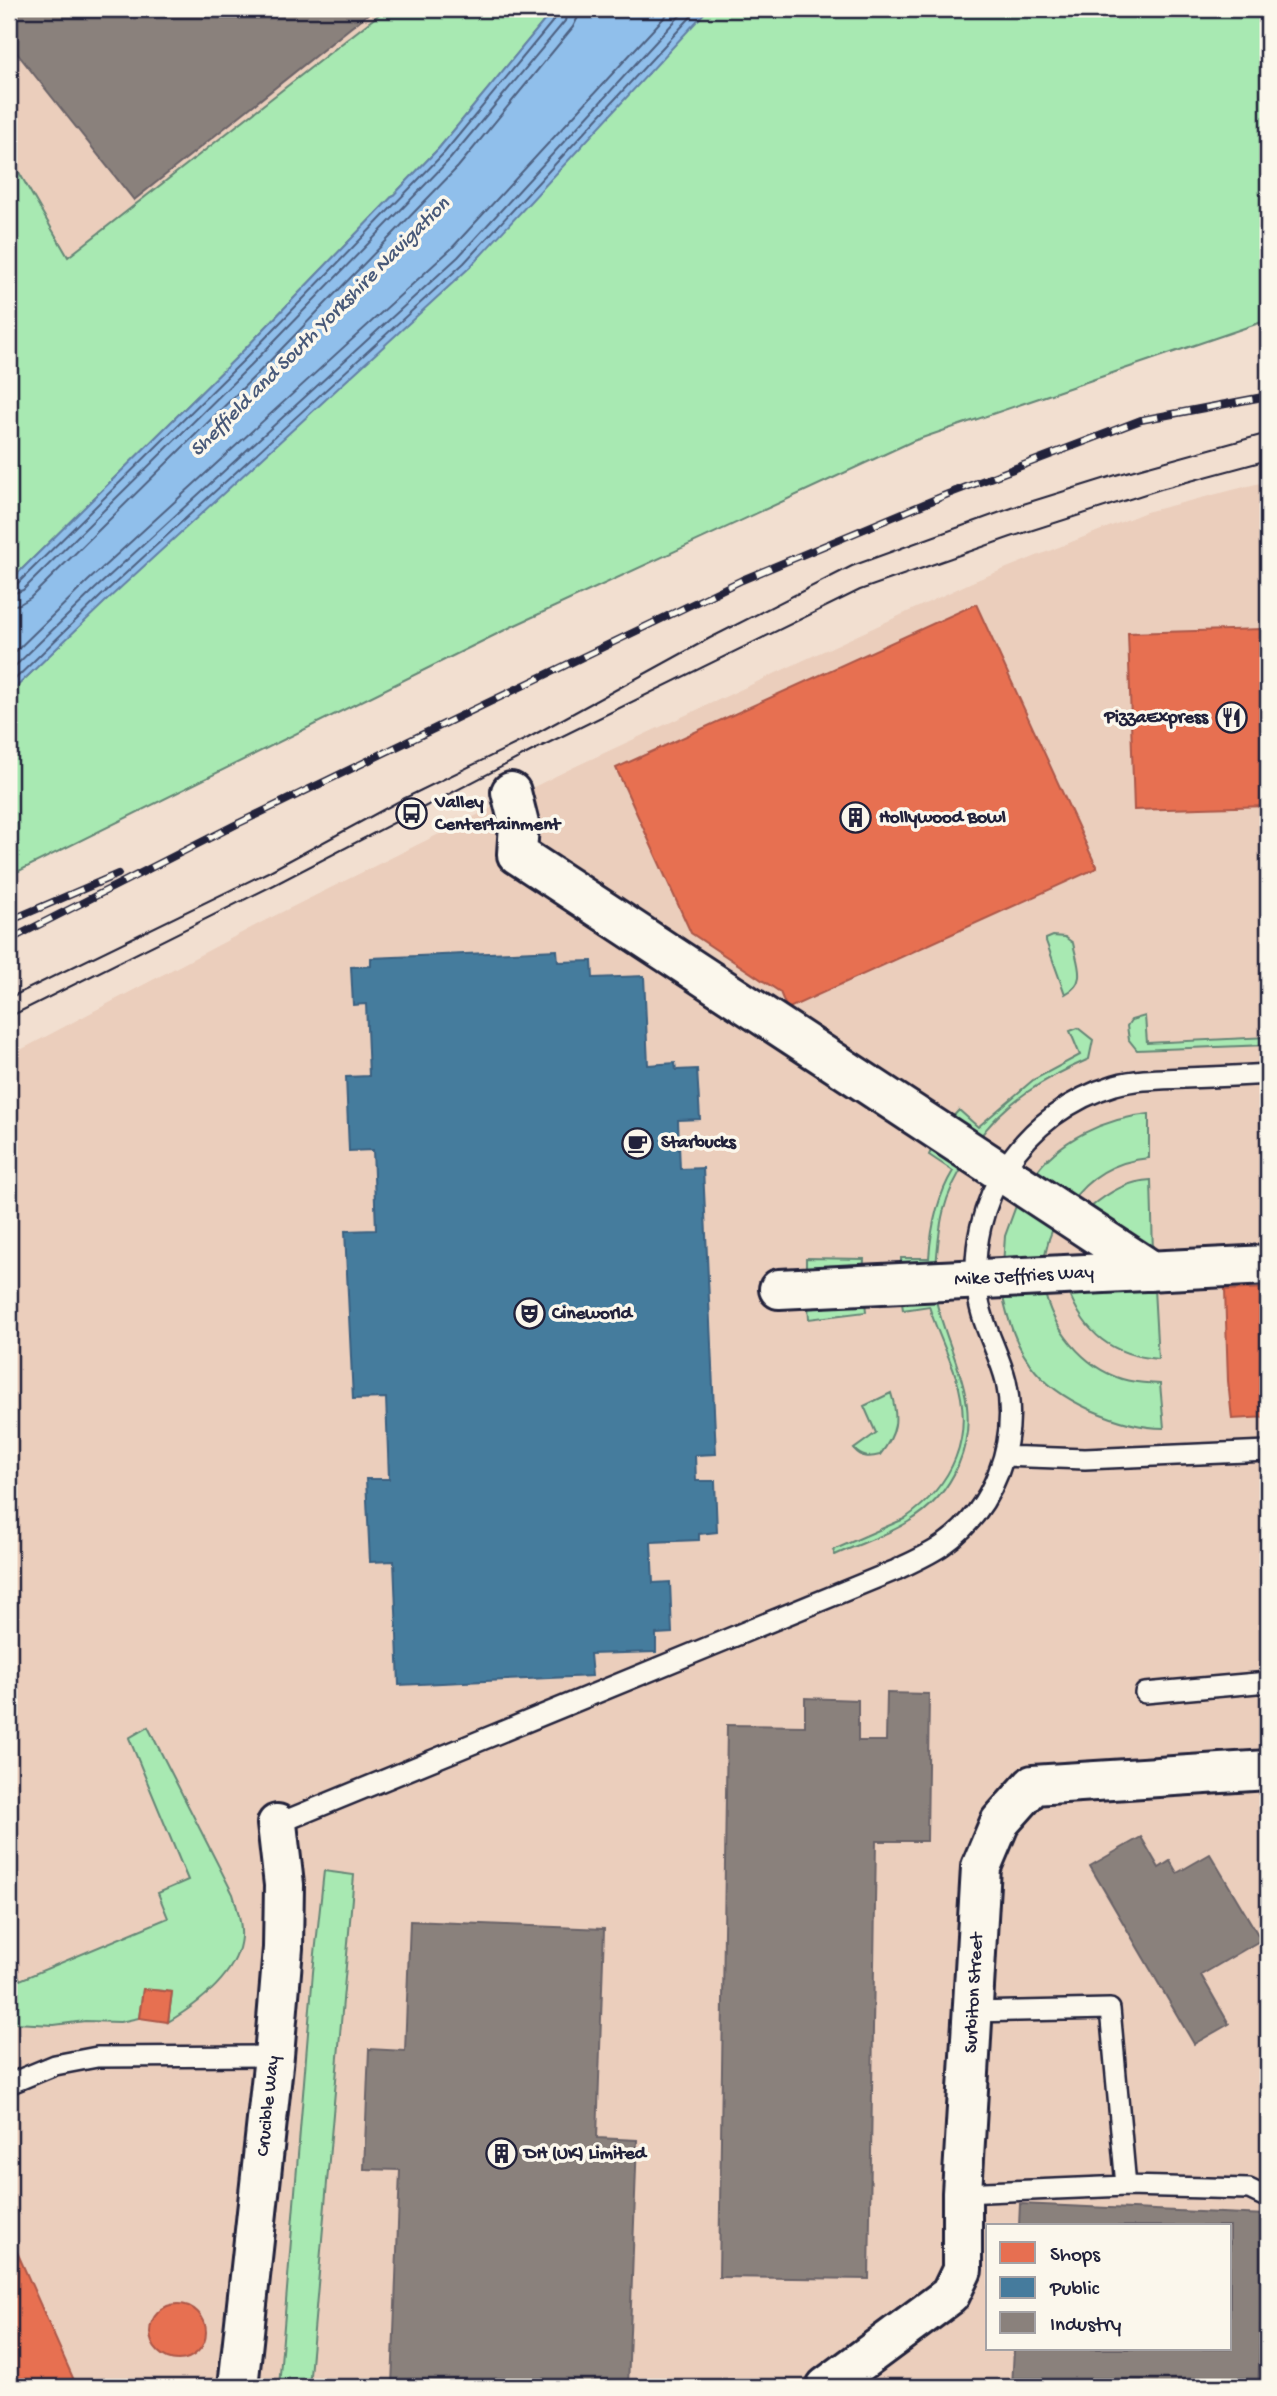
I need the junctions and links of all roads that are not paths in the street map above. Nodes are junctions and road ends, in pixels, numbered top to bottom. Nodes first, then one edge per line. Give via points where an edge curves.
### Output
1 (511, 792) dead end
2 (1268, 1074) edge
3 (1002, 1172) junction
4 (1268, 1265) edge
5 (1152, 1271) junction
6 (976, 1279) junction
7 (779, 1289) dead end
8 (1268, 1451) edge
9 (1004, 1456) junction
10 (1268, 1682) edge
11 (1144, 1693) dead end
12 (1268, 1770) edge
13 (277, 1824) joint
14 (974, 2012) junction
15 (274, 2056) junction
16 (9, 2084) edge
17 (1126, 2186) junction
18 (962, 2193) junction
19 (1268, 2198) edge
20 (238, 2387) edge
21 (826, 2387) edge

1 - 3 street via 519,824 517,854
2 - 3 lane via 1143,1080 1093,1093 1040,1126
3 - 5 street
3 - 6 lane via 982,1220
4 - 5 street, Mike Jeffries Way
5 - 6 street, Mike Jeffries Way
6 - 7 street, Mike Jeffries Way
6 - 9 lane via 982,1319 1003,1369 1008,1395
8 - 9 lane via 1085,1459
9 - 13 lane via 995,1482 971,1520 922,1557
10 - 11 lane
12 - 14 street, Surbiton Street via 1033,1785 1000,1822 981,1867
13 - 15 street, Crucible Way via 284,1885
14 - 17 lane via 1110,2009
14 - 18 street, Surbiton Street
15 - 16 lane via 97,2057 55,2065
15 - 20 street, Crucible Way
17 - 18 lane
17 - 19 lane via 1250,2189
18 - 21 street, Surbiton Street via 962,2270 950,2295

